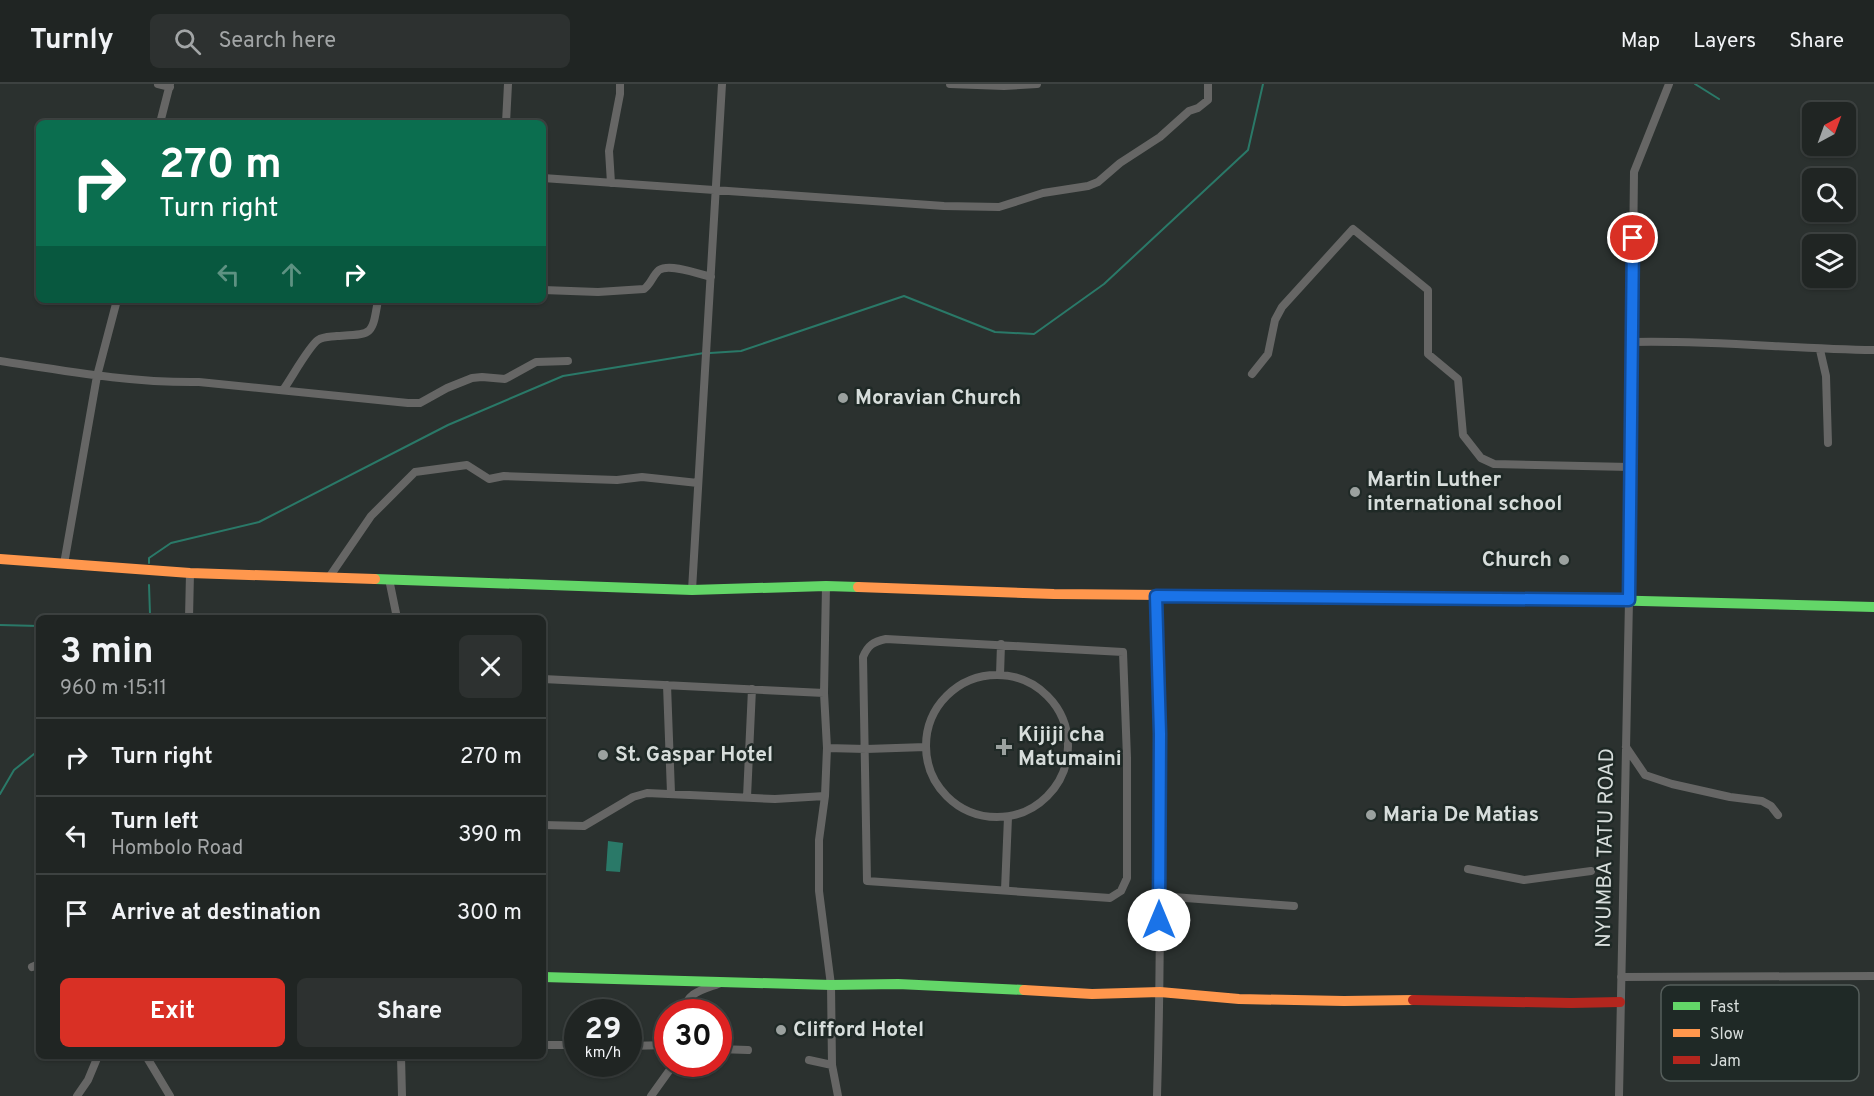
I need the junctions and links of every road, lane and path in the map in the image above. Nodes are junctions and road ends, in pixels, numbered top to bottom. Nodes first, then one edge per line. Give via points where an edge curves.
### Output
1 (158, 84) edge
2 (508, 84) edge
3 (620, 84) edge
4 (722, 84) edge
5 (950, 84) edge
6 (1037, 84) edge
7 (1208, 84) edge
8 (1670, 84) edge
9 (170, 86) edge
10 (161, 120) edge
11 (506, 120) edge
12 (546, 178) edge
13 (611, 183) junction
14 (715, 189) junction
15 (711, 277) junction
16 (546, 290) edge
17 (116, 303) edge
18 (378, 303) edge
19 (1632, 342) junction
20 (1820, 350) junction
21 (1874, 350) edge
22 (0, 361) edge
23 (568, 361) dead end
24 (1252, 374) dead end
25 (97, 376) junction
26 (284, 390) junction
27 (1828, 442) dead end
28 (1630, 467) junction
29 (698, 483) junction
30 (0, 559) edge
31 (64, 564) junction
32 (190, 573) junction
33 (330, 576) junction
34 (389, 579) junction
35 (826, 586) junction
36 (692, 590) junction
37 (1156, 596) junction
38 (1629, 600) junction
39 (1874, 607) edge
40 (189, 615) edge
41 (396, 615) edge
42 (1002, 644) junction
43 (1000, 675) junction
44 (546, 679) edge
45 (667, 685) junction
46 (752, 690) junction
47 (825, 693) junction
48 (1626, 746) junction
49 (926, 747) junction
50 (827, 748) junction
51 (866, 749) junction
52 (671, 793) junction
53 (825, 796) junction
54 (747, 798) junction
55 (1778, 815) dead end
56 (1008, 818) junction
57 (546, 825) edge
58 (1468, 869) dead end
59 (1591, 871) dead end
60 (1005, 890) junction
61 (1159, 896) junction
62 (1294, 906) dead end
63 (1874, 976) edge
64 (546, 977) edge
65 (1621, 977) junction
66 (727, 981) junction
67 (831, 985) junction
68 (1160, 992) junction
69 (689, 999) edge
70 (1620, 1002) junction
71 (546, 1045) edge
72 (564, 1045) edge
73 (732, 1049) edge
74 (748, 1050) dead end
75 (97, 1059) edge
76 (148, 1059) edge
77 (402, 1059) edge
78 (809, 1060) dead end
79 (832, 1065) junction
80 (665, 1077) edge
81 (77, 1096) edge
82 (170, 1096) edge
83 (402, 1096) edge
84 (651, 1096) edge
85 (838, 1096) edge
86 (1157, 1096) edge
87 (1618, 1096) edge

1 - 9 street
2 - 11 street
3 - 13 street via 609,151
4 - 14 street
5 - 6 street
7 - 14 street via 1208,100 1098,182 999,207
8 - 19 street, NYUMBA TATU ROAD via 1634,172
9 - 10 street
12 - 13 street
13 - 14 street
14 - 15 street
15 - 16 street via 665,268 644,289
15 - 29 street
17 - 25 street
18 - 26 street via 370,330 318,340
19 - 20 street
19 - 28 street, NYUMBA TATU ROAD
20 - 21 street
20 - 27 street via 1826,376
22 - 25 street
23 - 26 street via 536,362 505,379 472,378 420,403
24 - 28 street via 1268,354 1282,307 1353,229 1428,290 1428,354 1458,379 1463,435 1481,458 1494,464
25 - 26 street
25 - 31 street
28 - 38 street, NYUMBA TATU ROAD
29 - 33 street via 642,477 489,479 467,465 415,472 371,516
29 - 36 street
30 - 31 main road
31 - 32 main road
32 - 33 main road
32 - 40 street
33 - 34 main road
34 - 36 main road
34 - 41 street
35 - 36 main road
35 - 37 main road
35 - 47 street
37 - 38 main road
37 - 61 street
38 - 39 main road
38 - 48 street, NYUMBA TATU ROAD
42 - 43 street
42 - 51 street via 886,639 874,642 863,657
42 - 60 street via 1123,652 1127,758 1126,878 1121,891 1110,898
43 - 49 street via 968,681 948,696 933,715
43 - 56 street via 1019,678 1051,699 1068,734 1069,753 1056,788 1043,802
44 - 45 street
45 - 46 street
45 - 52 street
46 - 47 street
46 - 54 street
47 - 50 street
48 - 55 street via 1645,774 1672,784 1762,801
48 - 65 street, NYUMBA TATU ROAD
49 - 51 street
49 - 56 street via 930,771 942,792 961,808 984,817
50 - 51 street
50 - 53 street
51 - 60 street via 867,881
52 - 54 street
52 - 57 street via 641,794 584,826
53 - 54 street
53 - 67 street via 819,840 819,891
56 - 60 street
58 - 59 street via 1524,880
61 - 62 street
61 - 68 street
63 - 65 street
64 - 66 main road
65 - 70 street, NYUMBA TATU ROAD
66 - 67 main road
66 - 69 street
67 - 68 main road via 898,984 1092,994
67 - 79 street
68 - 70 main road via 1239,999
68 - 86 street
70 - 87 street, NYUMBA TATU ROAD
71 - 72 street
73 - 74 street
75 - 81 street
76 - 82 street
77 - 83 street
78 - 79 street
79 - 85 street
80 - 84 street

